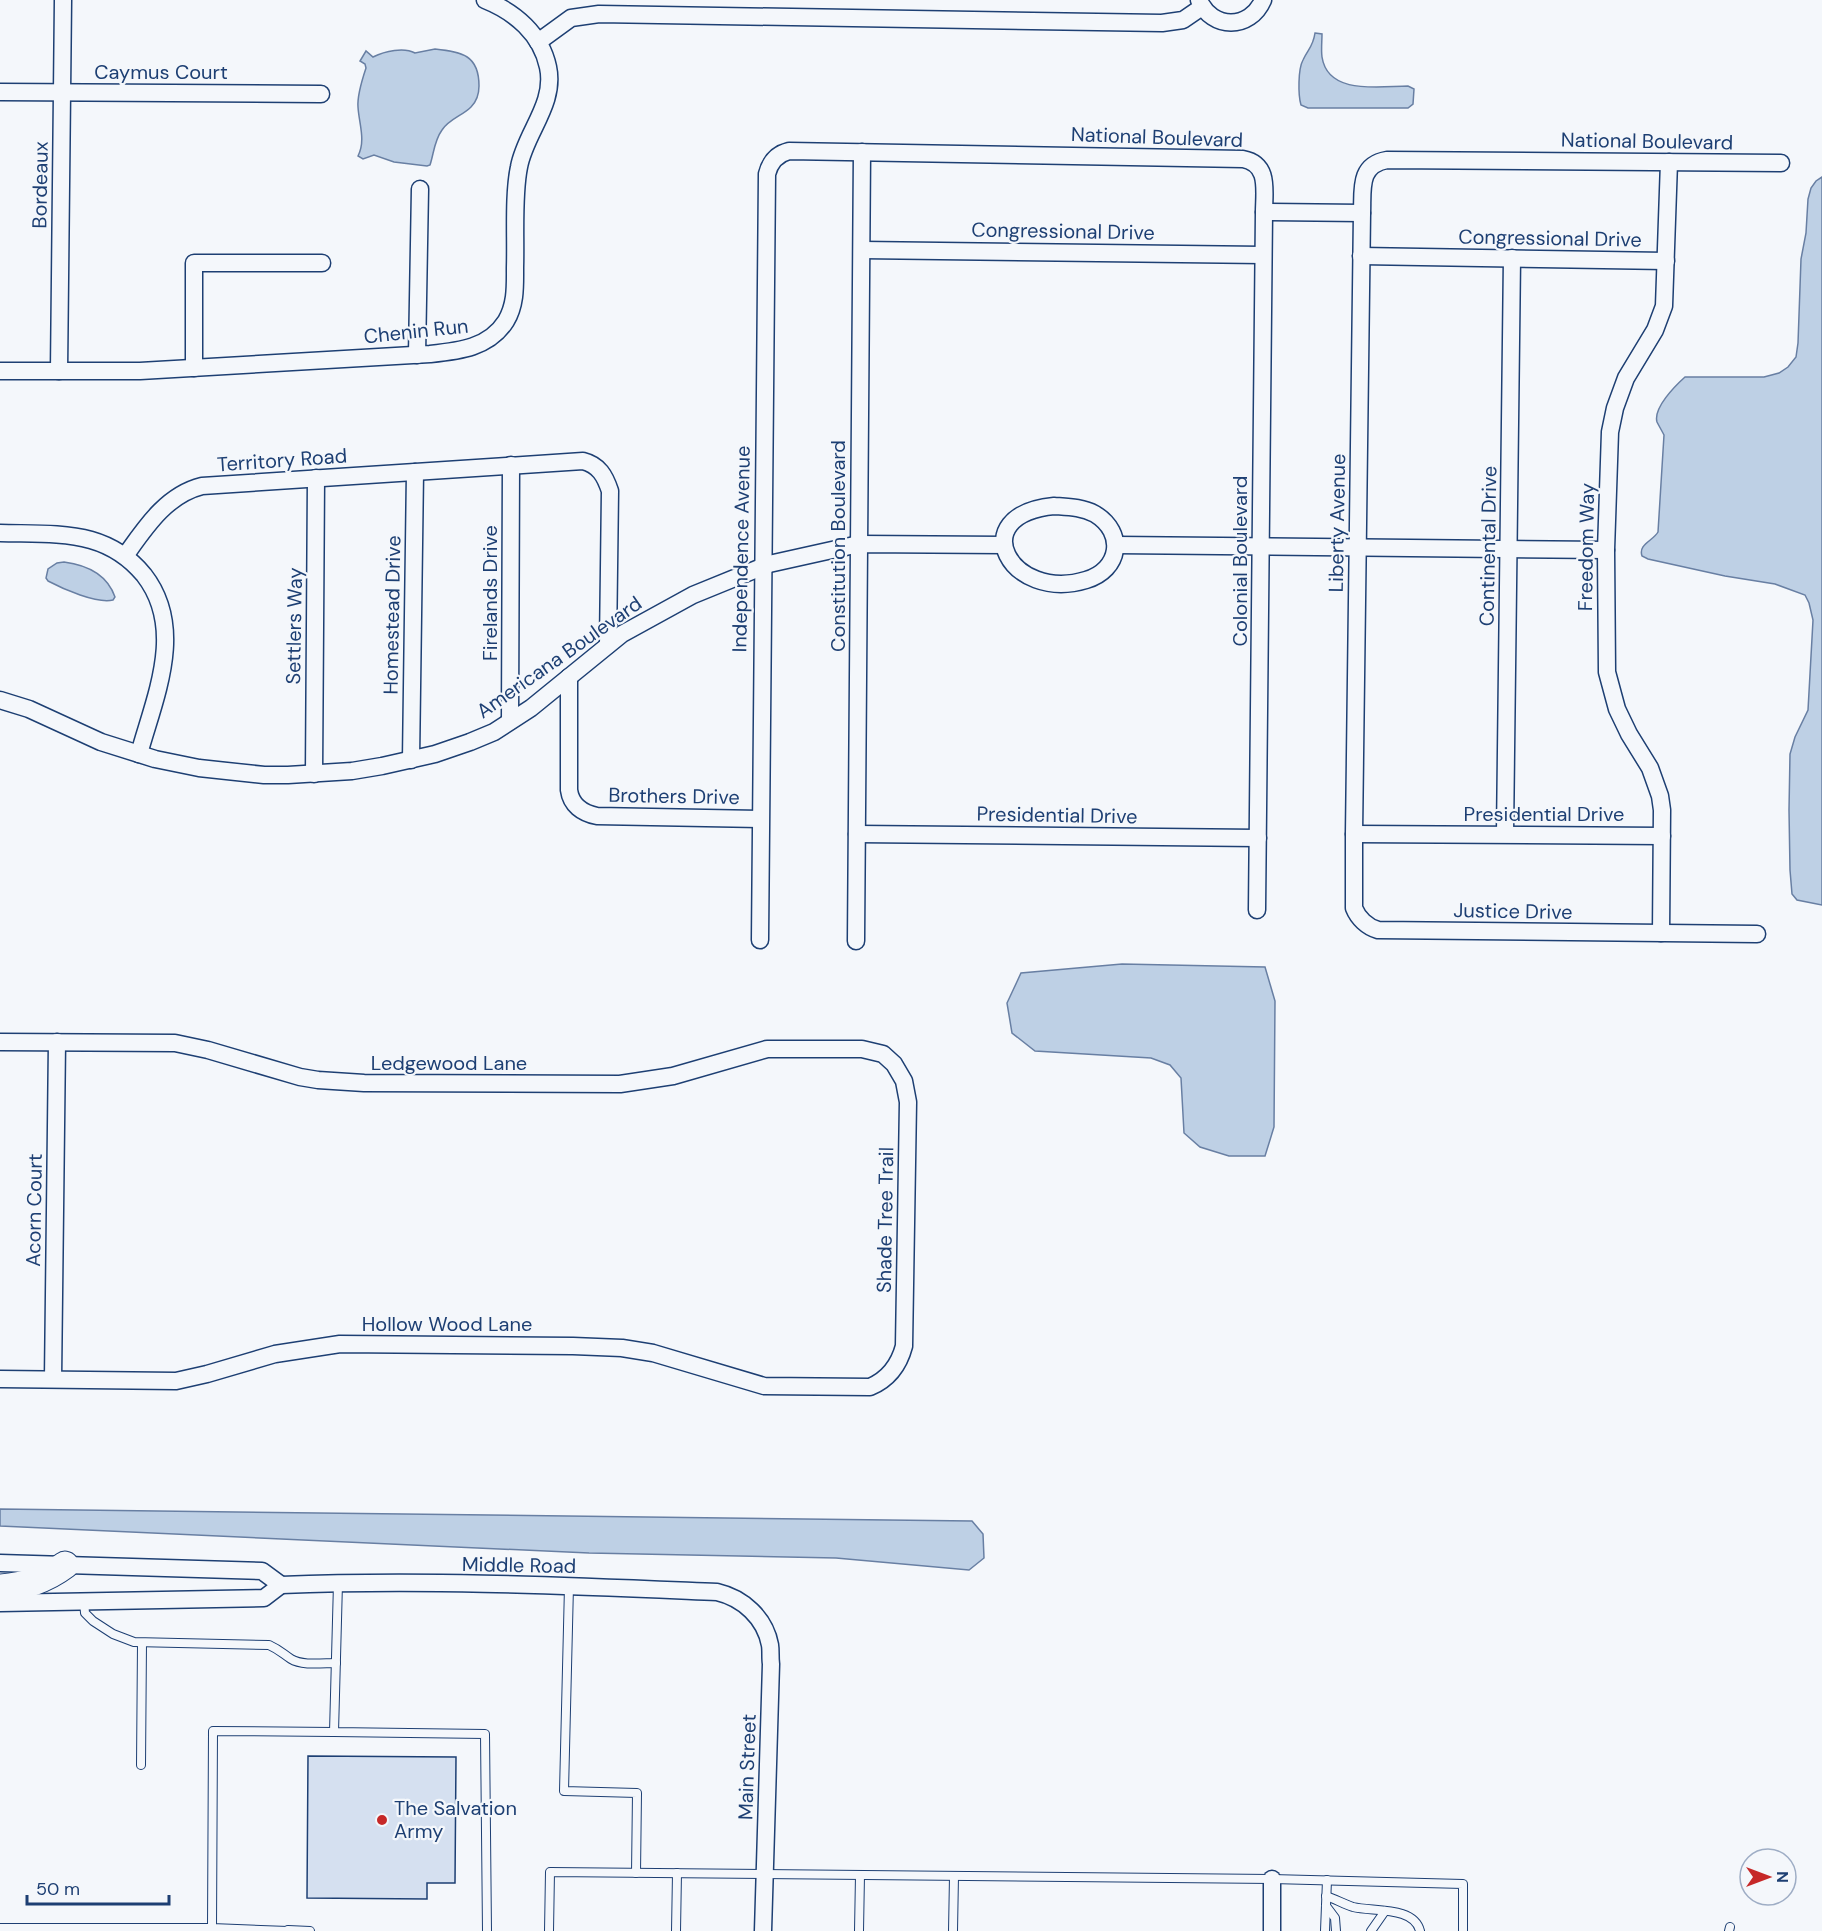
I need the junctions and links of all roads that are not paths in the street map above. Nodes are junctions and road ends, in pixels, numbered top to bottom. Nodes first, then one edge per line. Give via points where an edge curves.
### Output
1 (63, 0) edge
2 (485, 0) edge
3 (1263, 0) edge
4 (1201, 4) edge
5 (538, 42) junction
6 (0, 92) edge
7 (62, 93) junction
8 (321, 94) dead end
9 (862, 152) junction
10 (773, 160) joint
11 (1669, 162) junction
12 (1781, 163) dead end
13 (420, 189) dead end
14 (1264, 212) junction
15 (1362, 213) junction
16 (862, 250) junction
17 (1263, 255) junction
18 (1362, 256) junction
19 (1512, 258) junction
20 (1666, 261) junction
21 (322, 263) dead end
22 (417, 355) junction
23 (194, 368) junction
24 (0, 371) edge
25 (59, 371) junction
26 (511, 465) junction
27 (415, 472) junction
28 (316, 478) junction
29 (0, 533) edge
30 (859, 544) junction
31 (1004, 545) junction
32 (1116, 545) junction
33 (1261, 547) junction
34 (1358, 548) junction
35 (1509, 549) junction
36 (1606, 550) junction
37 (125, 556) junction
38 (762, 566) junction
39 (608, 645) junction
40 (569, 677) junction
41 (0, 700) edge
42 (510, 722) junction
43 (139, 754) junction
44 (411, 760) junction
45 (314, 774) junction
46 (760, 819) junction
47 (857, 834) junction
48 (1354, 834) junction
49 (1505, 834) junction
50 (1662, 836) junction
51 (1258, 838) junction
52 (1257, 910) dead end
53 (1661, 933) junction
54 (1757, 934) dead end
55 (760, 940) dead end
56 (856, 941) dead end
57 (0, 1042) edge
58 (57, 1042) junction
59 (894, 1064) joint
60 (889, 1375) joint
61 (0, 1378) edge
62 (53, 1379) junction
63 (0, 1563) edge
64 (65, 1565) junction
65 (338, 1582) junction
66 (280, 1585) junction
67 (569, 1586) junction
68 (0, 1588) edge
69 (84, 1601) junction
70 (0, 1603) edge
71 (752, 1610) joint
72 (142, 1643) junction
73 (336, 1663) junction
74 (334, 1732) junction
75 (141, 1765) dead end
76 (636, 1873) junction
77 (677, 1873) junction
78 (764, 1874) junction
79 (860, 1875) junction
80 (954, 1876) junction
81 (1272, 1879) junction
82 (1327, 1880) junction
83 (1326, 1896) junction
84 (1326, 1906) junction
85 (1385, 1911) junction
86 (0, 1928) edge
87 (212, 1928) junction
88 (288, 1931) edge
89 (310, 1931) edge
90 (487, 1931) edge
91 (549, 1931) edge
92 (676, 1931) edge
93 (763, 1931) edge
94 (859, 1931) edge
95 (953, 1931) edge
96 (1272, 1931) edge
97 (1325, 1931) edge
98 (1336, 1931) edge
99 (1371, 1931) edge
100 (1420, 1931) edge
101 (1463, 1931) edge

1 - 7 street, Bordeaux
2 - 5 street, Chenin Run via 520,20
3 - 4 street via 1252,16 1231,23 1210,16
4 - 5 street via 1183,20 1162,23 599,14 571,18
5 - 22 street, Chenin Run via 550,82 519,165 512,310 498,331 479,345
6 - 7 street, Caymus Court
7 - 8 street, Caymus Court
7 - 25 street, Bordeaux
9 - 10 street, National Boulevard via 789,151
9 - 14 street, National Boulevard via 1242,159 1256,164 1263,176
9 - 16 street, Constitution Boulevard
10 - 38 street, Independence Avenue via 767,174
11 - 12 street, National Boulevard
11 - 15 street, National Boulevard via 1387,160 1375,163 1365,174
11 - 20 street, Freedom Way
13 - 22 street
14 - 15 street
14 - 17 street, Colonial Boulevard
15 - 18 street, Liberty Avenue
16 - 17 street, Congressional Drive
16 - 30 street, Constitution Boulevard
17 - 33 street, Colonial Boulevard
18 - 19 street, Congressional Drive
18 - 34 street, Liberty Avenue
19 - 20 street, Congressional Drive
19 - 35 street, Continental Drive
20 - 36 street, Freedom Way via 1660,320 1626,378 1612,419
21 - 23 street via 194,263
22 - 23 street, Chenin Run
23 - 25 street, Chenin Run
24 - 25 street, Chenin Run
26 - 27 street, Territory Road
26 - 39 street, Territory Road via 578,461 598,468 605,477 610,491
26 - 42 street, Firelands Drive
27 - 28 street, Territory Road
27 - 44 street, Homestead Drive
28 - 37 street, Territory Road via 189,490 164,507
28 - 45 street, Settlers Way
29 - 37 street via 79,537
30 - 31 street, Americana Boulevard
30 - 38 street, Americana Boulevard
30 - 47 street, Constitution Boulevard
31 - 32 street via 1004,552 1021,573 1058,583 1092,577 1106,567
31 - 32 street via 1005,533 1014,520 1054,506 1095,514 1109,527
32 - 33 street
33 - 34 street
33 - 51 street, Colonial Boulevard
34 - 35 street
34 - 48 street, Liberty Avenue
35 - 36 street
35 - 49 street, Continental Drive
36 - 50 street, Freedom Way via 1607,672 1617,709 1658,787
37 - 43 street via 158,598 166,634 162,671
38 - 39 street, Americana Boulevard via 693,595
38 - 46 street, Independence Avenue
39 - 40 street, Americana Boulevard
40 - 42 street, Americana Boulevard
40 - 46 street, Brothers Drive via 569,790 580,810 597,816
41 - 43 street, Americana Boulevard
42 - 44 street, Americana Boulevard via 470,742
43 - 45 street, Americana Boulevard via 199,768 264,775
44 - 45 street, Americana Boulevard
46 - 55 street, Independence Avenue
47 - 51 street, Presidential Drive
47 - 56 street, Constitution Boulevard
48 - 49 street, Presidential Drive
48 - 53 street, Justice Drive via 1354,908 1360,919 1374,929
49 - 50 street, Presidential Drive
50 - 53 street, Freedom Way
51 - 52 street, Colonial Boulevard
53 - 54 street, Justice Drive
57 - 58 street, Ledgewood Lane
58 - 59 street, Ledgewood Lane via 185,1044 300,1077 364,1083 620,1084 673,1076 778,1048 868,1049 883,1054
58 - 62 street, Acorn Court
59 - 60 street, Shade Tree Trail via 904,1081 908,1113 904,1346
60 - 62 street, Hollow Wood Lane via 865,1388 772,1387 665,1355 622,1348 348,1344 284,1352 176,1381
61 - 62 street, Hollow Wood Lane
63 - 64 street
64 - 66 street via 262,1570
64 - 68 main road via 38,1582
65 - 66 street, Middle Road
65 - 67 street, Middle Road
65 - 73 lane
66 - 69 street, Middle Road via 264,1598
67 - 71 street, Middle Road via 717,1593 731,1595
67 - 76 lane via 564,1791 636,1793
69 - 70 street, Middle Road
69 - 72 lane via 85,1613 93,1621 113,1634
71 - 78 street, Main Street via 770,1643 771,1664
72 - 73 lane via 269,1645 300,1662
72 - 75 lane
73 - 74 lane
74 - 87 lane via 213,1731
74 - 90 lane via 485,1734
76 - 77 lane
76 - 91 lane via 550,1872
77 - 78 lane
77 - 92 lane
78 - 79 lane
78 - 93 street, Main Street
79 - 80 lane
79 - 94 lane
80 - 81 lane
80 - 95 lane
81 - 82 lane
81 - 96 street
82 - 83 lane
82 - 101 lane via 1463,1884
83 - 84 lane
83 - 85 lane via 1353,1906
84 - 97 lane
84 - 98 lane via 1335,1918
85 - 99 lane
85 - 100 lane via 1409,1916
86 - 87 lane
87 - 88 lane
88 - 89 lane

